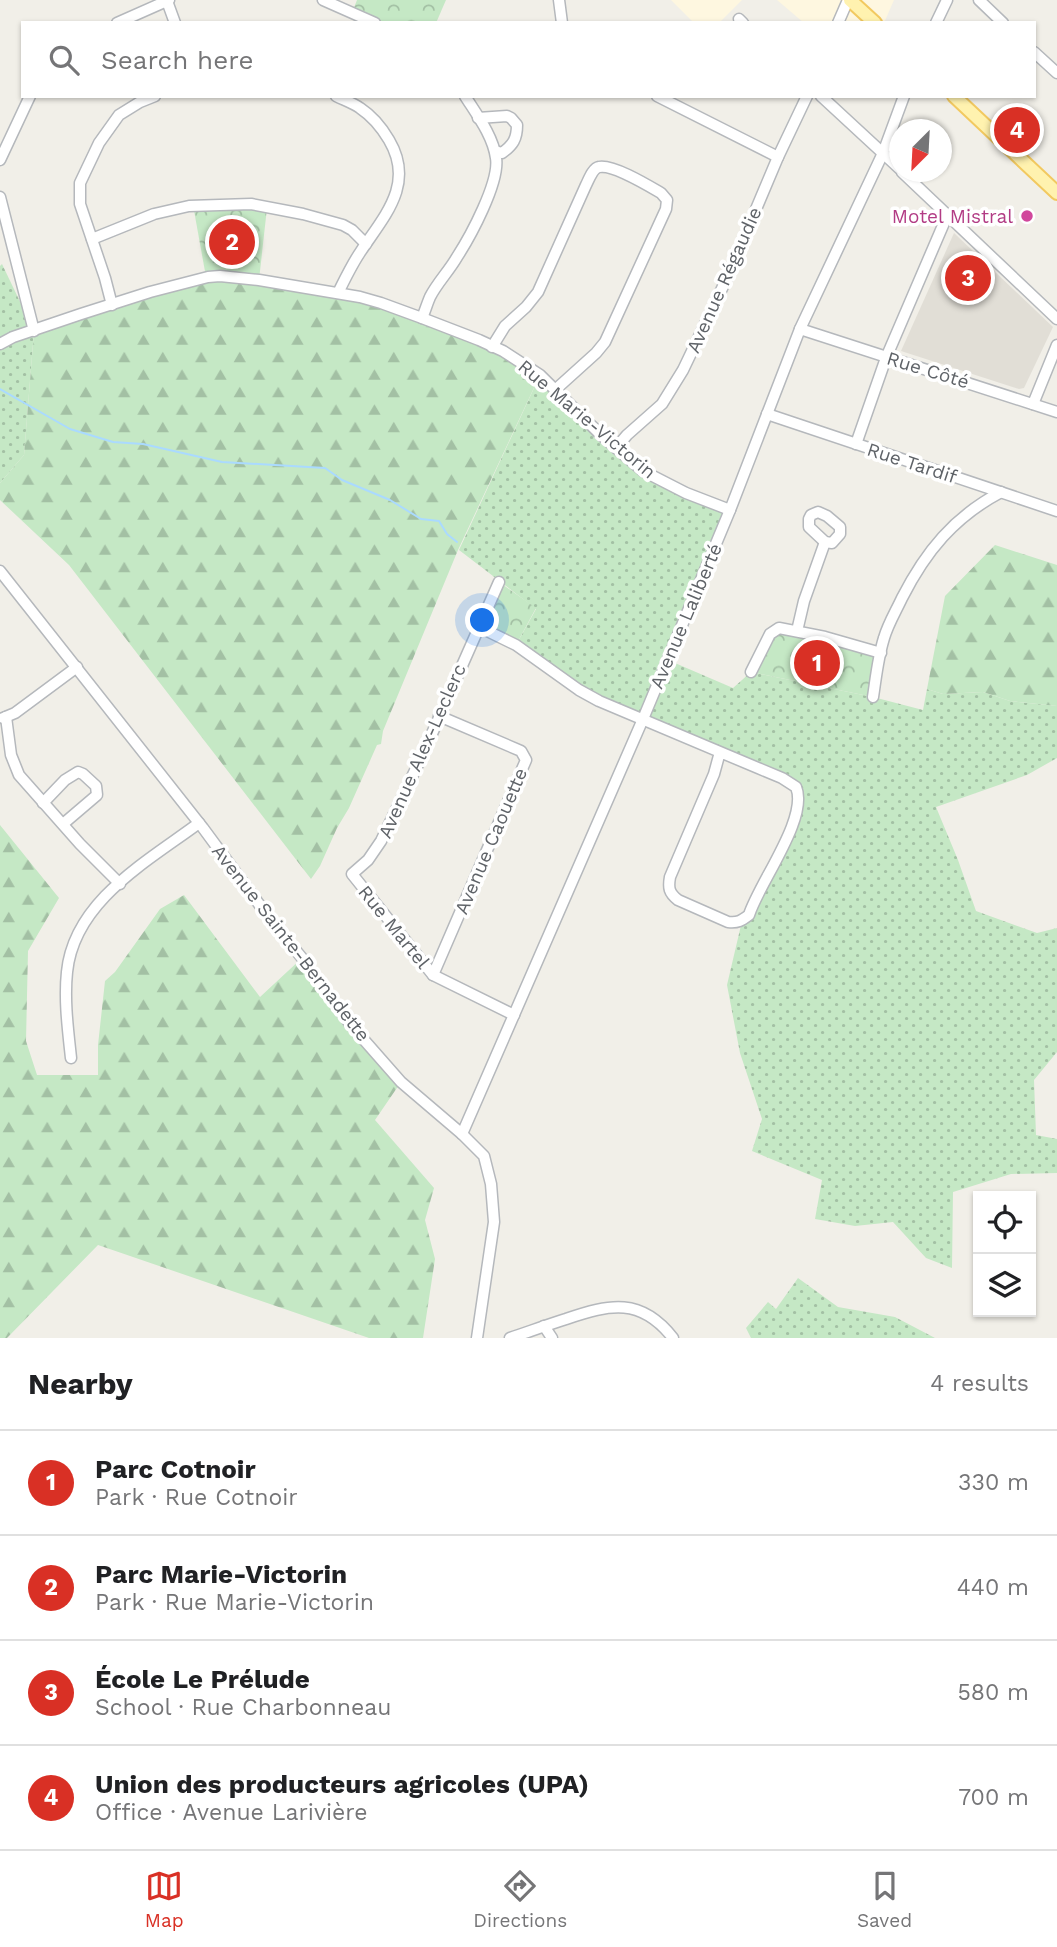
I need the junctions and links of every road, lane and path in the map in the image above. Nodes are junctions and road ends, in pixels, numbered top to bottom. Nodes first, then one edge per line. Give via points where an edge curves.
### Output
1 (168, 0) edge
2 (323, 0) edge
3 (559, 0) edge
4 (849, 0) edge
5 (947, 0) edge
6 (979, 0) edge
7 (121, 21) edge
8 (174, 21) edge
9 (370, 21) edge
10 (562, 21) edge
11 (839, 21) edge
12 (873, 21) edge
13 (937, 21) edge
14 (1001, 21) edge
15 (1036, 54) edge
16 (1057, 74) edge
17 (29, 98) edge
18 (150, 98) edge
19 (340, 98) edge
20 (466, 98) edge
21 (661, 98) edge
22 (806, 98) edge
23 (823, 98) edge
24 (903, 98) edge
25 (956, 98) edge
26 (478, 118) junction
27 (495, 151) junction
28 (883, 153) junction
29 (778, 157) junction
30 (889, 159) edge
31 (0, 160) edge
32 (913, 182) edge
33 (1057, 193) edge
34 (0, 197) edge
35 (947, 216) junction
36 (92, 239) junction
37 (366, 244) junction
38 (338, 293) junction
39 (112, 305) junction
40 (422, 317) junction
41 (1057, 319) edge
42 (800, 329) junction
43 (34, 331) junction
44 (0, 344) edge
45 (1057, 345) edge
46 (492, 347) junction
47 (886, 358) junction
48 (555, 390) junction
49 (1033, 404) junction
50 (1057, 412) edge
51 (767, 414) junction
52 (856, 444) junction
53 (616, 448) junction
54 (1001, 492) junction
55 (730, 510) junction
56 (1057, 511) edge
57 (825, 542) dead end
58 (0, 571) edge
59 (499, 582) dead end
60 (479, 627) junction
61 (797, 631) junction
62 (881, 653) junction
63 (77, 667) junction
64 (751, 672) dead end
65 (873, 697) dead end
66 (439, 716) junction
67 (3, 718) edge
68 (643, 719) junction
69 (720, 752) junction
70 (43, 803) junction
71 (199, 823) junction
72 (63, 824) junction
73 (352, 874) joint
74 (120, 884) junction
75 (433, 975) junction
76 (514, 1015) junction
77 (71, 1058) dead end
78 (461, 1134) junction
79 (544, 1326) junction
80 (670, 1334) edge
81 (477, 1338) edge
82 (510, 1338) edge
83 (552, 1338) edge

1 - 7 street
1 - 8 street
2 - 9 street
3 - 10 street
4 - 11 street
4 - 12 main road
5 - 13 street
6 - 14 street
15 - 16 street
17 - 31 street
18 - 36 street via 118,115 80,183 80,204
19 - 37 street via 374,121 397,156 397,190
20 - 26 street
21 - 29 street
22 - 29 street, Avenue Régaudie
23 - 28 street
24 - 28 street, Avenue Laliberté
25 - 33 main road
26 - 27 street
26 - 27 street via 507,117 517,125 513,144 502,153
27 - 40 street via 497,171 491,191
28 - 30 street
28 - 42 street, Avenue Laliberté
29 - 53 street, Avenue Régaudie via 683,370 662,404
32 - 35 street
34 - 43 street
35 - 41 street
35 - 47 street
36 - 37 street via 153,214 189,206 251,204 343,225
36 - 39 street
37 - 38 street
38 - 39 street, Rue Marie-Victorin via 208,276
38 - 40 street, Rue Marie-Victorin
39 - 43 street, Rue Marie-Victorin
40 - 46 street, Rue Marie-Victorin
42 - 47 street, Rue Côté
42 - 51 street, Avenue Laliberté
43 - 44 street, Rue Marie-Victorin
45 - 49 street
46 - 48 street, Rue Marie-Victorin via 540,375
46 - 48 street via 505,326 538,292 595,169 612,169 661,193 667,200 666,209 605,342
47 - 49 street, Rue Côté
47 - 52 street
48 - 53 street, Rue Marie-Victorin
49 - 50 street, Rue Côté
51 - 52 street, Rue Tardif
51 - 55 street, Avenue Laliberté
52 - 54 street, Rue Tardif
53 - 55 street, Rue Marie-Victorin via 659,480
54 - 56 street, Rue Tardif
54 - 62 street via 980,503 934,545 889,624
55 - 68 street, Avenue Laliberté
57 - 61 street
58 - 63 street, Avenue Sainte-Bernadette
59 - 60 street, Avenue Alex-Leclerc
60 - 66 street, Avenue Alex-Leclerc
60 - 68 street via 516,645 588,695
61 - 62 street
61 - 64 street via 779,628 771,634
62 - 65 street
63 - 67 street
63 - 71 street, Avenue Sainte-Bernadette
66 - 73 street, Avenue Alex-Leclerc via 379,846
66 - 75 street, Avenue Caouette via 521,751 526,760
67 - 70 street via 19,775
68 - 69 street
68 - 76 street, Avenue Laliberté
69 - 69 street via 668,888 678,900 736,923 749,915 789,831 799,794 782,778
70 - 72 street
70 - 72 street via 73,774 83,774 93,783 97,795
71 - 74 street
71 - 78 street, Avenue Sainte-Bernadette via 350,1024 401,1082
72 - 74 street
73 - 75 street, Rue Martel
74 - 77 street via 89,913 69,958
75 - 76 street, Rue Martel
76 - 78 street, Avenue Laliberté
78 - 81 street, Avenue Sainte-Bernadette via 484,1156 494,1222
79 - 80 street via 593,1310 629,1308 656,1320
79 - 82 street
79 - 83 street

